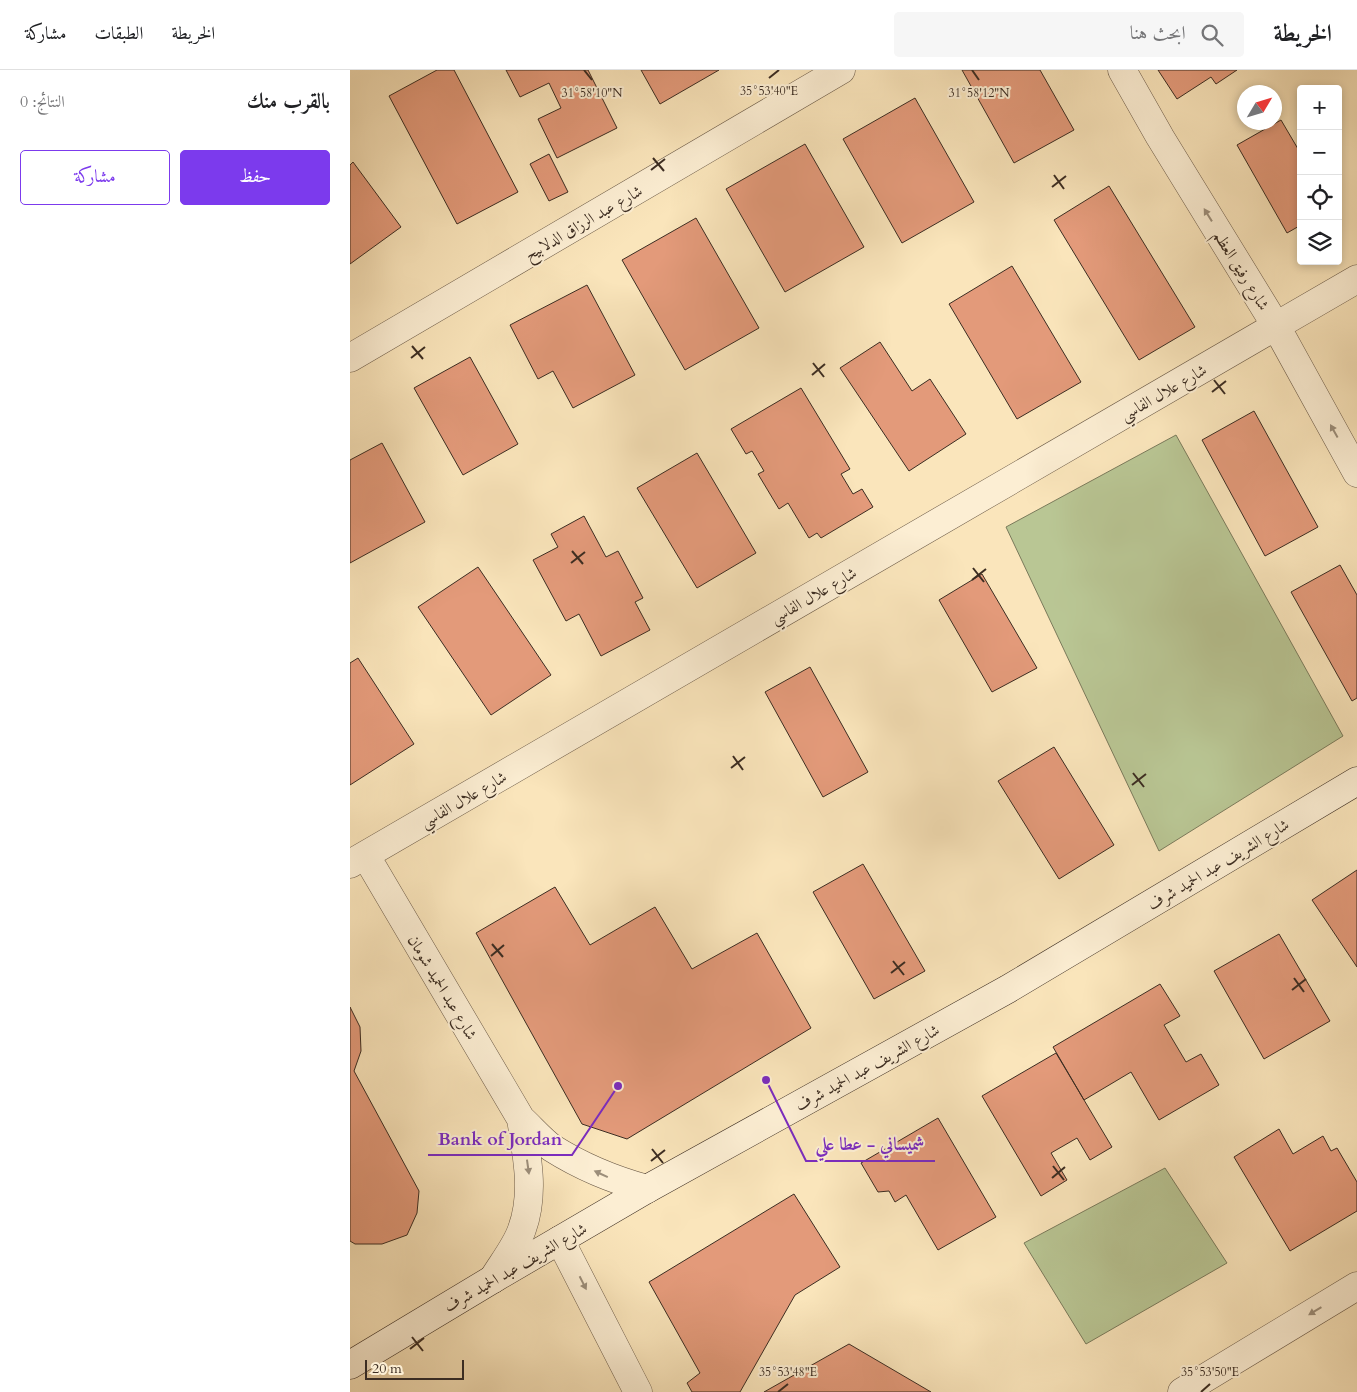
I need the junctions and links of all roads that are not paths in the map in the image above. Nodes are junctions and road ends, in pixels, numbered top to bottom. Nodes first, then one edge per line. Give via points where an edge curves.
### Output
1 (841, 70) edge
2 (1122, 70) edge
3 (1357, 279) edge
4 (1276, 326) junction
5 (350, 358) edge
6 (1357, 474) edge
7 (1357, 781) edge
8 (358, 860) edge
9 (521, 1119) junction
10 (647, 1189) junction
11 (560, 1240) junction
12 (493, 1279) junction
13 (1357, 1286) edge
14 (350, 1365) edge
15 (638, 1392) edge
16 (1182, 1392) edge

1 - 5 street, شارع عبد الرزاق الدلابيح
4 -> 2 street, شارع رفيق العظم
3 - 4 street, شارع علال الفاسي
6 -> 4 street, شارع رفيق العظم
4 - 8 street, شارع علال الفاسي
7 - 10 street, شارع الشريف عبد الحميد شرف via 1008,989
8 - 9 street, شارع عبد الحميد شومان
10 -> 9 street, شارع عبد الحميد شومان via 614,1180 578,1162 551,1147
9 -> 12 street, شارع عبد الحميد شومان via 530,1174 528,1206 522,1230
10 - 11 street, شارع الشريف عبد الحميد شرف
11 - 12 street, شارع الشريف عبد الحميد شرف
11 -> 15 street
12 - 14 street, شارع الشريف عبد الحميد شرف
13 -> 16 street

